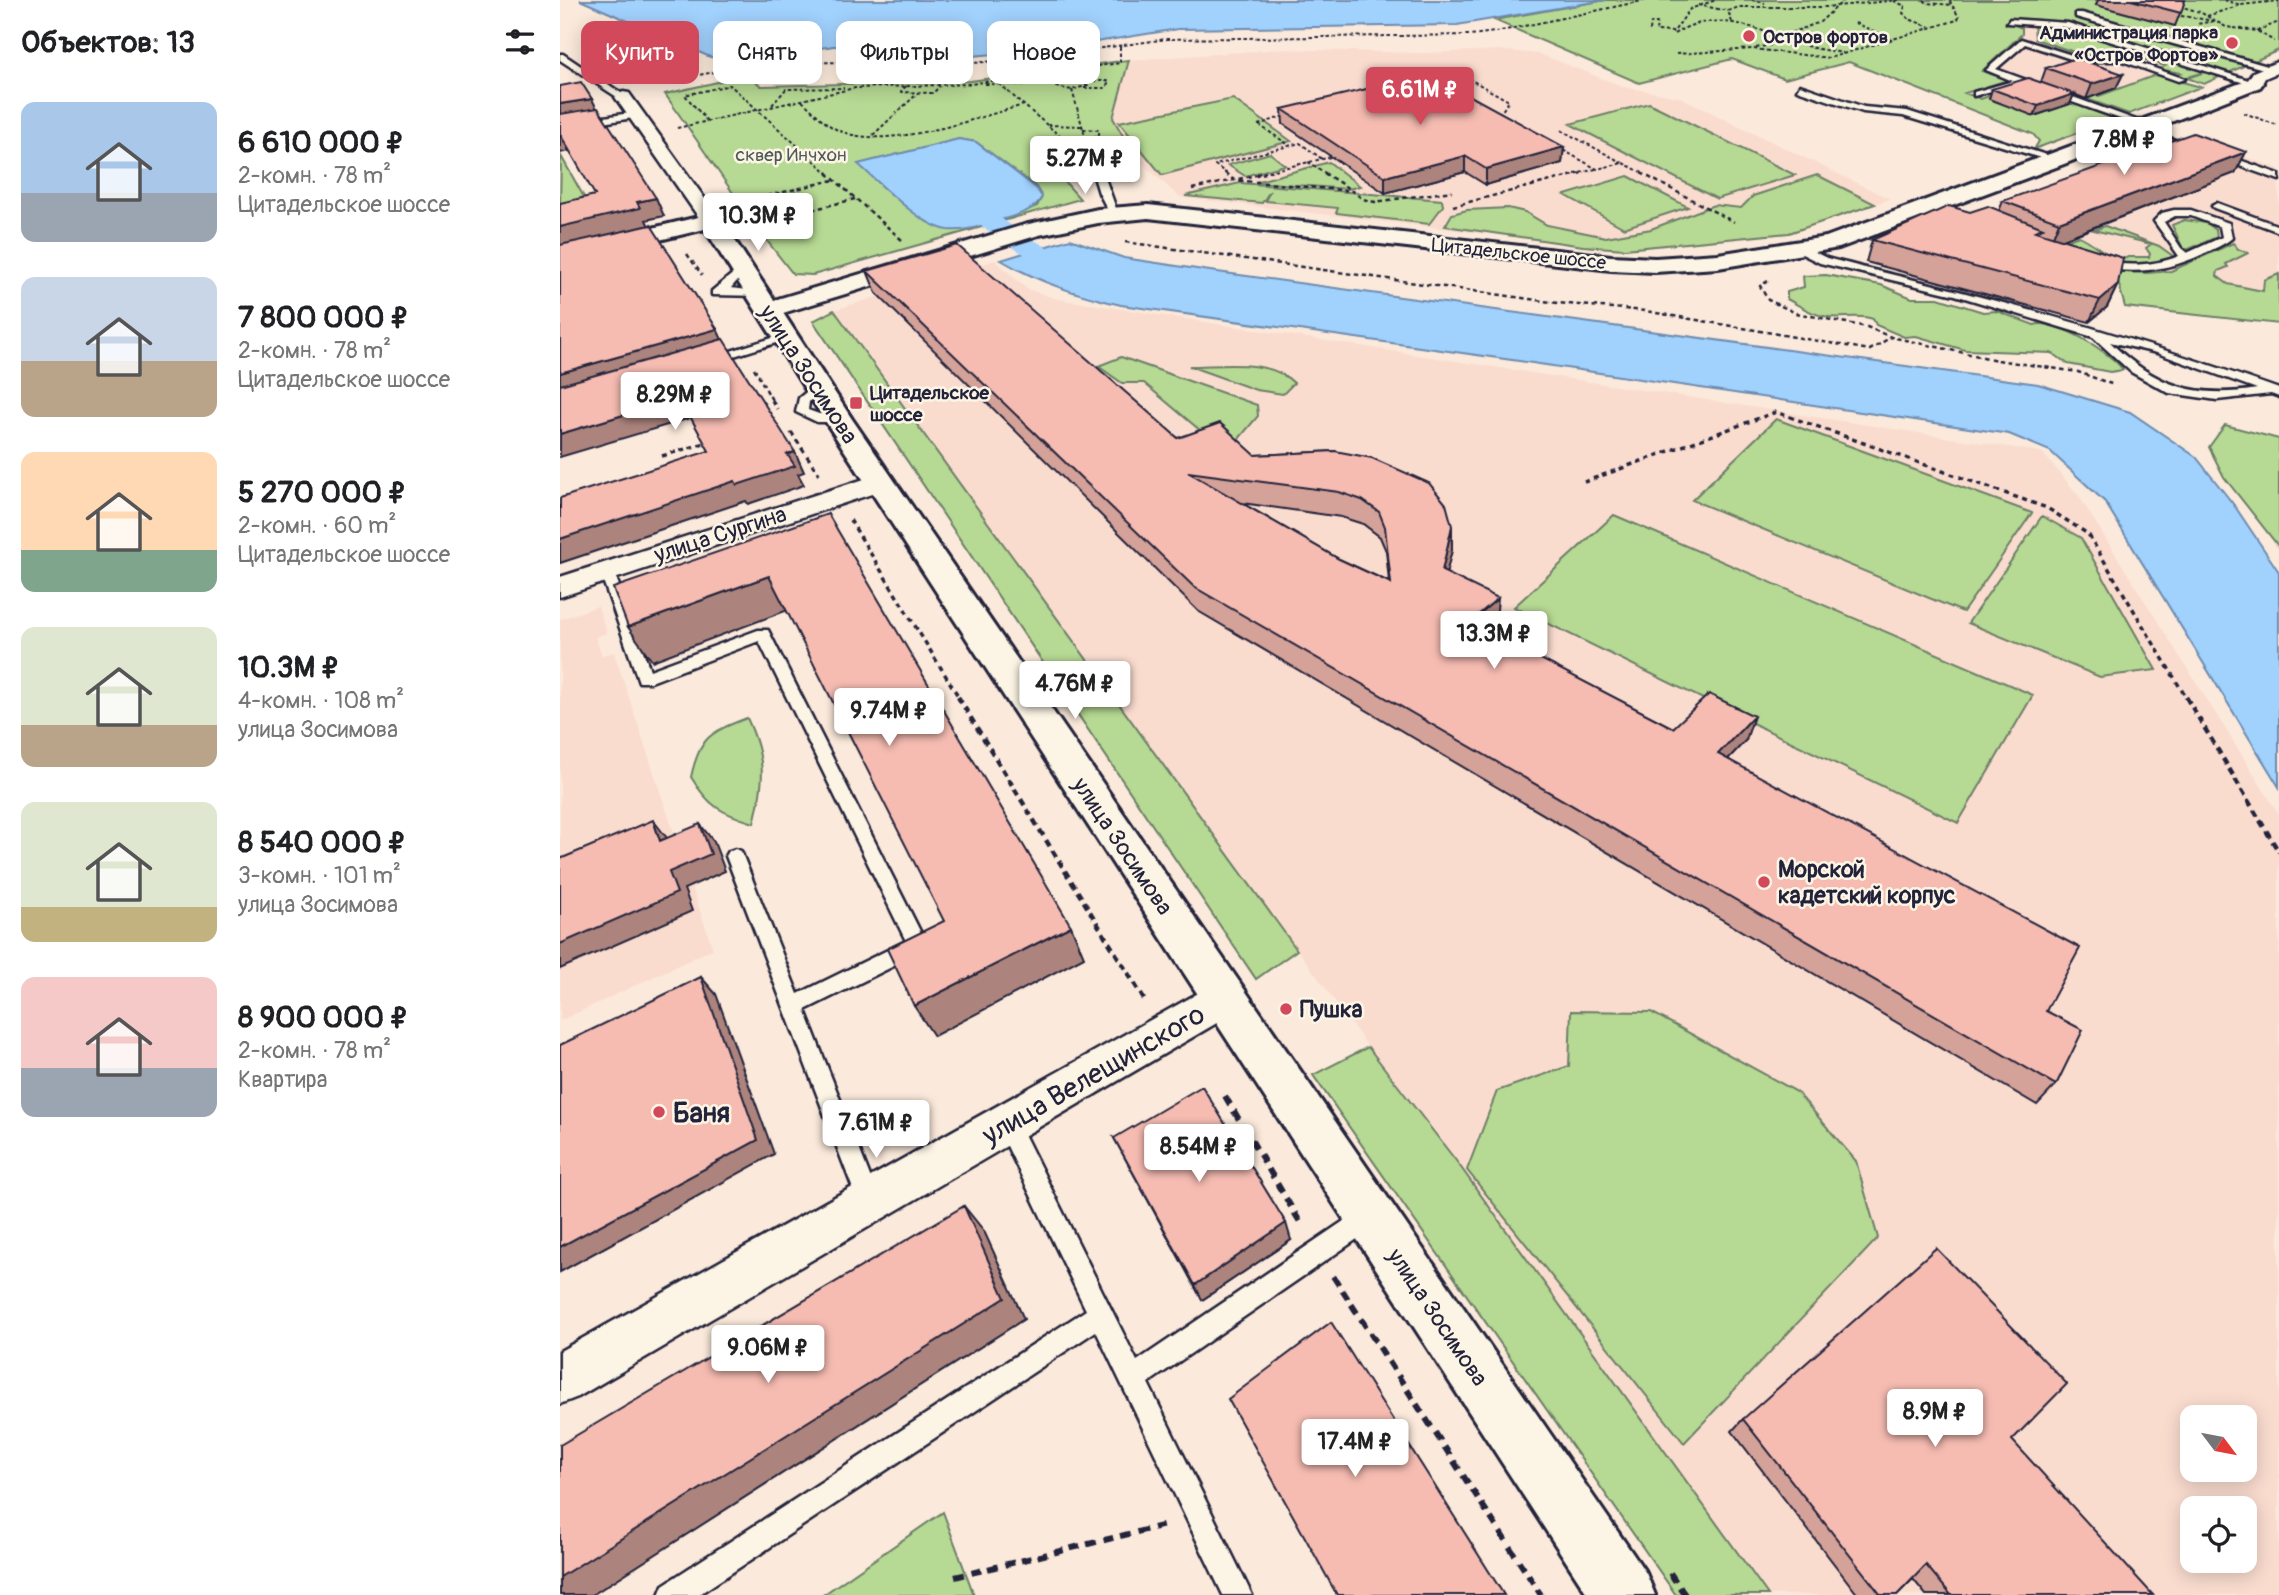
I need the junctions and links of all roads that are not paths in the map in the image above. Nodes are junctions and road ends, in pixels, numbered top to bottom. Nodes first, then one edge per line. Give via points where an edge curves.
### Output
1 (2079, 15) dead end
2 (2010, 21) dead end
3 (560, 56) edge
4 (2277, 72) edge
5 (2181, 79) dead end
6 (2021, 81) junction
7 (2255, 83) junction
8 (1800, 88) dead end
9 (1977, 94) dead end
10 (623, 97) joint
11 (636, 115) junction
12 (560, 127) edge
13 (2141, 127) junction
14 (2057, 160) junction
15 (1095, 165) road end
16 (2279, 177) edge
17 (2217, 206) dead end
18 (1114, 212) junction
19 (711, 220) junction
20 (2279, 220) edge
21 (2268, 225) junction
22 (2279, 229) edge
23 (1800, 249) junction
24 (560, 257) edge
25 (2186, 257) junction
26 (2088, 260) edge
27 (742, 269) junction
28 (763, 302) junction
29 (2097, 335) junction
30 (785, 337) junction
31 (704, 361) edge
32 (2277, 391) edge
33 (880, 482) junction
34 (607, 572) junction
35 (560, 587) edge
36 (735, 856) dead end
37 (1225, 998) junction
38 (793, 1006) junction
39 (1007, 1123) junction
40 (869, 1202) junction
41 (1371, 1216) junction
42 (1101, 1314) junction
43 (560, 1379) edge
44 (1132, 1379) junction
45 (673, 1595) edge
46 (1238, 1595) edge
47 (1624, 1595) edge

1 - 4 lane
2 - 7 lane via 2065,25
3 - 10 lane
4 - 7 street, Цитадельское шоссе
5 - 6 lane via 2123,59 2077,59 2024,41 1990,70
6 - 9 lane
6 - 13 lane
7 - 13 street, Цитадельское шоссе
8 - 14 lane via 1863,109 1904,113
10 - 11 street, улица Зосимова
11 - 12 lane
11 - 19 street, улица Зосимова
13 - 14 street, Цитадельское шоссе
13 - 16 lane
14 - 23 street, Цитадельское шоссе via 1947,206
15 - 18 lane
17 - 21 lane
18 - 23 street, Цитадельское шоссе via 1165,211 1611,264 1685,263
18 - 28 street, Цитадельское шоссе
19 - 24 street
19 - 27 street, улица Зосимова
20 - 21 lane
21 - 22 lane
23 - 29 lane via 1824,261 1958,293
25 - 25 lane via 2227,238 2225,225 2181,212 2165,215 2159,221 2176,250
25 - 26 lane via 2151,270 2128,270
27 - 28 street, улица Зосимова
27 - 28 lane via 716,293 736,291
28 - 30 street, улица Зосимова
29 - 32 lane via 2161,351
29 - 32 lane via 2122,362 2169,390 2246,396
30 - 31 lane
30 - 33 street, улица Зосимова
33 - 34 street, улица Сургина
33 - 37 street, улица Зосимова
34 - 35 street, улица Сургина
34 - 38 lane via 645,678 763,634 917,945
36 - 38 lane
37 - 39 street, улица Велещинского
37 - 41 street, улица Зосимова
38 - 40 lane
39 - 40 street, улица Велещинского
39 - 42 lane
40 - 43 street, улица Велещинского
41 - 44 lane
41 - 47 street, улица Зосимова
42 - 44 lane
42 - 45 lane
44 - 46 lane

